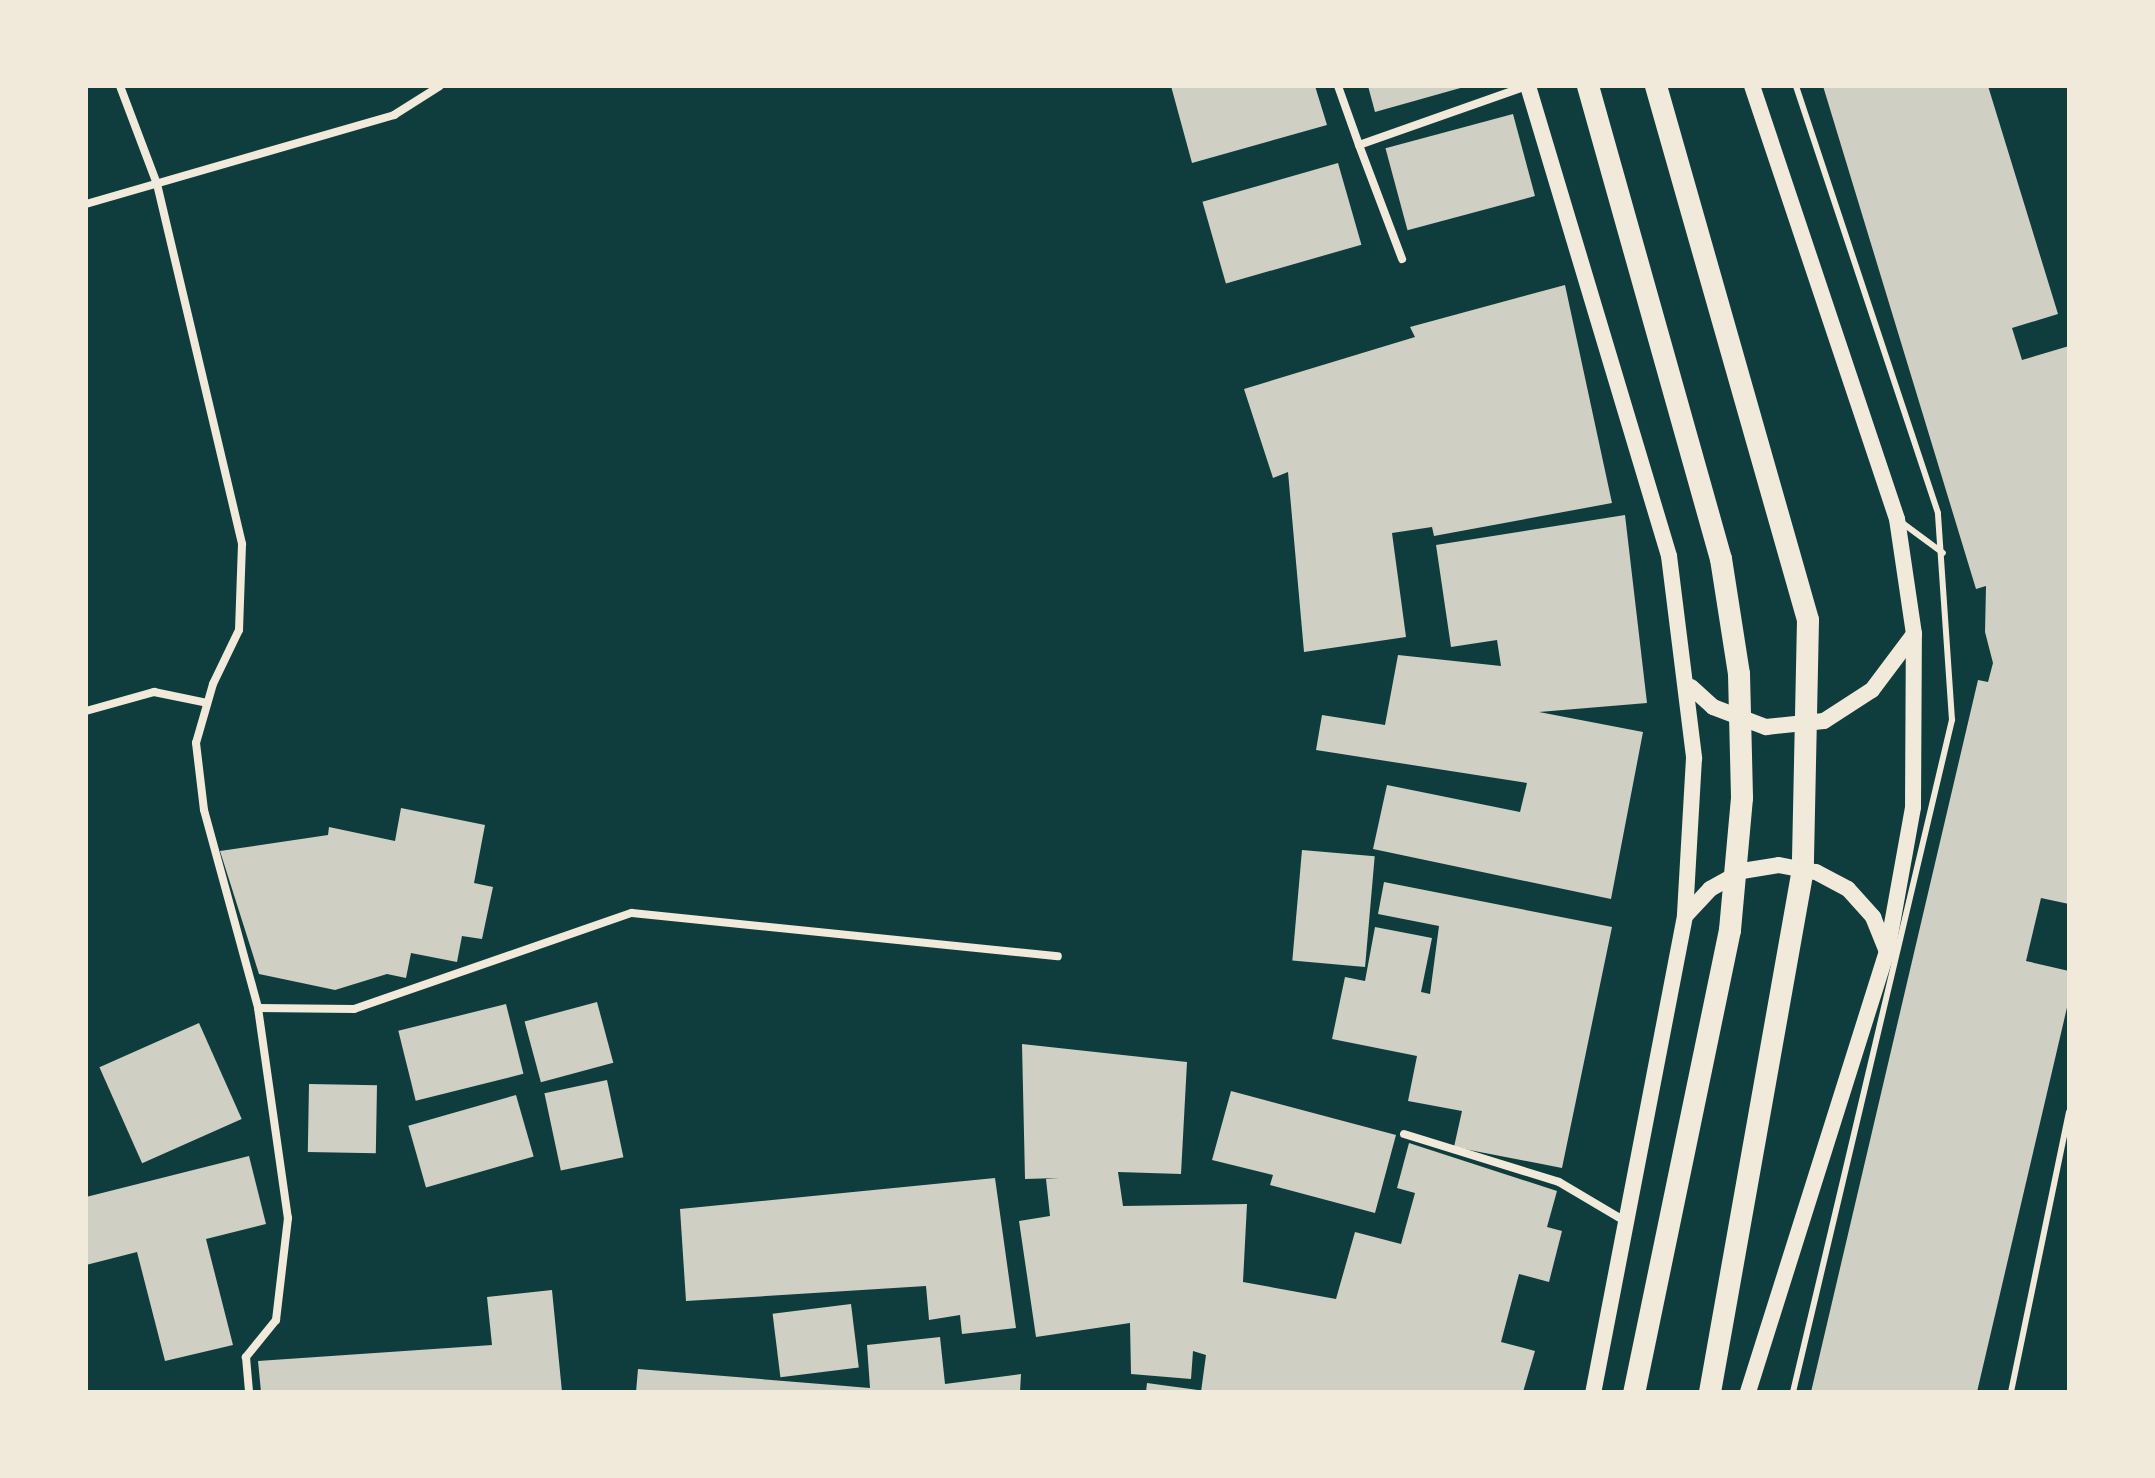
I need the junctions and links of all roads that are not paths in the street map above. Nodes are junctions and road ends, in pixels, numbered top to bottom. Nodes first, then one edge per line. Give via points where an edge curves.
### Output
1 (120, 86) edge
2 (440, 86) edge
3 (1338, 86) edge
4 (1527, 86) edge
5 (1588, 86) edge
6 (1656, 86) edge
7 (1752, 86) edge
8 (1796, 86) edge
9 (1359, 145) junction
10 (157, 184) junction
11 (86, 204) edge
12 (1402, 259) dead end
13 (1897, 519) junction
14 (1943, 553) junction
15 (1914, 634) junction
16 (1691, 687) junction
17 (207, 703) junction
18 (86, 711) edge
19 (1685, 916) junction
20 (1887, 952) junction
21 (1058, 956) dead end
22 (258, 1008) junction
23 (2069, 1112) edge
24 (1404, 1134) dead end
25 (1625, 1221) junction
26 (249, 1392) edge
27 (1593, 1392) edge
28 (1634, 1392) edge
29 (1710, 1392) edge
30 (1748, 1392) edge
31 (1793, 1392) edge
32 (2011, 1392) edge

1 - 10 street
2 - 10 street via 394,115
3 - 9 street
4 - 9 street
4 - 16 main road via 1669,556
5 - 28 highway via 1721,559 1739,674 1742,798 1730,930
6 - 29 highway via 1808,620 1803,869
7 - 13 main road
8 - 14 lane via 1938,513
9 - 12 street
10 - 11 street
10 - 17 street via 242,544 239,630
13 - 14 lane
13 - 15 main road
14 - 31 lane via 1952,720
15 - 16 main road via 1872,690 1824,721 1766,727 1713,707
15 - 20 main road via 1913,807
16 - 19 main road
17 - 18 street via 154,692
17 - 22 street via 196,743 204,810
19 - 20 main road via 1710,889 1742,871 1779,865 1816,872 1848,889 1873,917
19 - 25 main road
20 - 30 main road
21 - 22 street via 632,913 354,1009
22 - 26 street via 288,1218 276,1320 246,1357
23 - 32 lane
24 - 25 street via 1559,1182
25 - 27 main road

